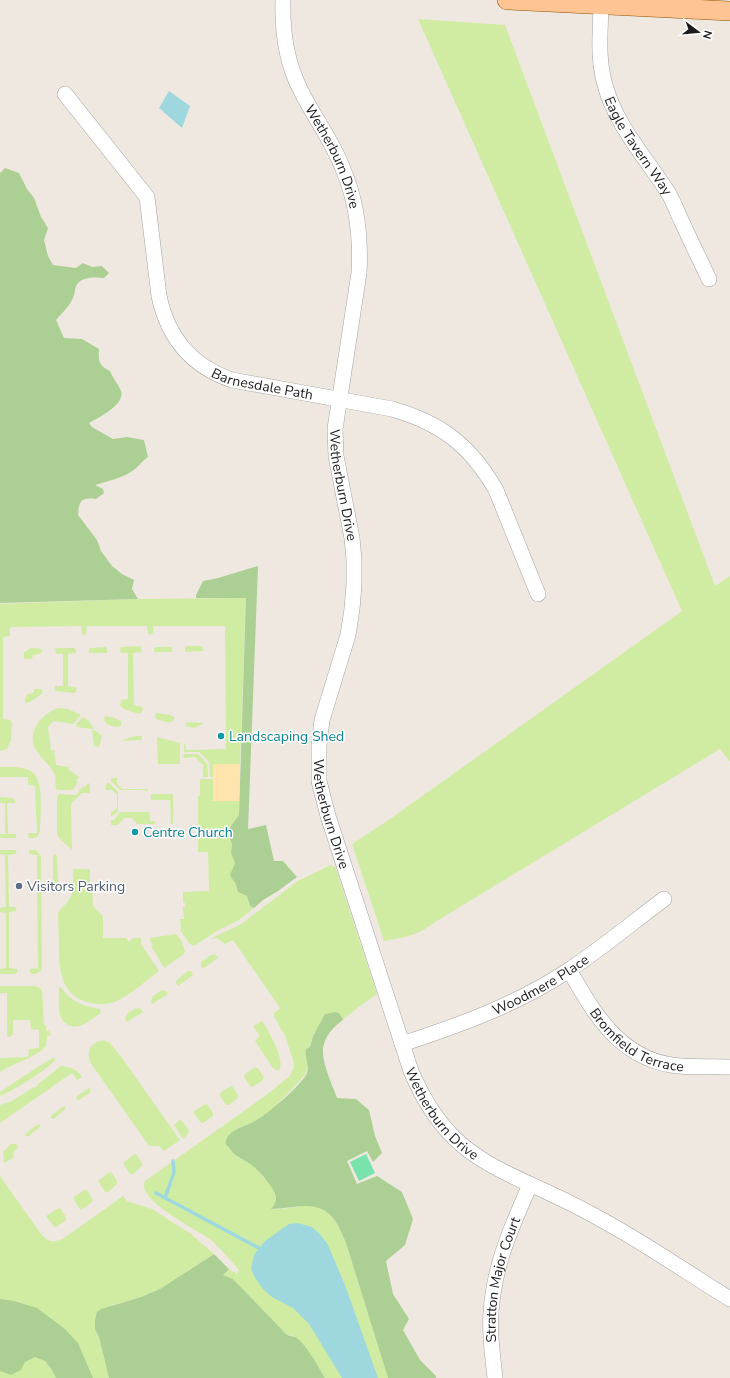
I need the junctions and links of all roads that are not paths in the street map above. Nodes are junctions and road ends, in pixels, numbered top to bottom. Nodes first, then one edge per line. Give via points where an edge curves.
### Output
1 (283, 0) edge
2 (507, 0) edge
3 (601, 2) edge
4 (730, 12) edge
5 (65, 94) dead end
6 (708, 279) dead end
7 (339, 399) junction
8 (538, 594) dead end
9 (664, 899) dead end
10 (569, 970) junction
11 (402, 1044) junction
12 (730, 1067) edge
13 (530, 1185) junction
14 (730, 1299) edge
15 (495, 1378) edge

1 - 7 street, Wetherburn Drive via 285,41 291,67 300,89 343,168 356,208 359,229 359,273
2 - 3 main road
3 - 4 main road
3 - 6 street, Eagle Tavern Way via 600,61 610,101 622,125 670,196
5 - 7 street, Barnesdale Path via 147,197 161,308 174,337 187,354 219,376 232,380
7 - 8 street, Barnesdale Path via 414,415 442,430 466,450 496,490
7 - 11 street, Wetherburn Drive via 335,429 336,456 352,538 354,585 348,635 322,720 318,745 319,782
9 - 10 street, Woodmere Place
10 - 11 street, Woodmere Place via 478,1018
10 - 12 street, Bromfield Terrace via 606,1028 634,1052 672,1065
11 - 13 street, Wetherburn Drive via 419,1090 445,1129 496,1169
13 - 14 street, Wetherburn Drive via 563,1199 612,1226
13 - 15 street, Stratton Major Court via 503,1250 494,1290 491,1336

